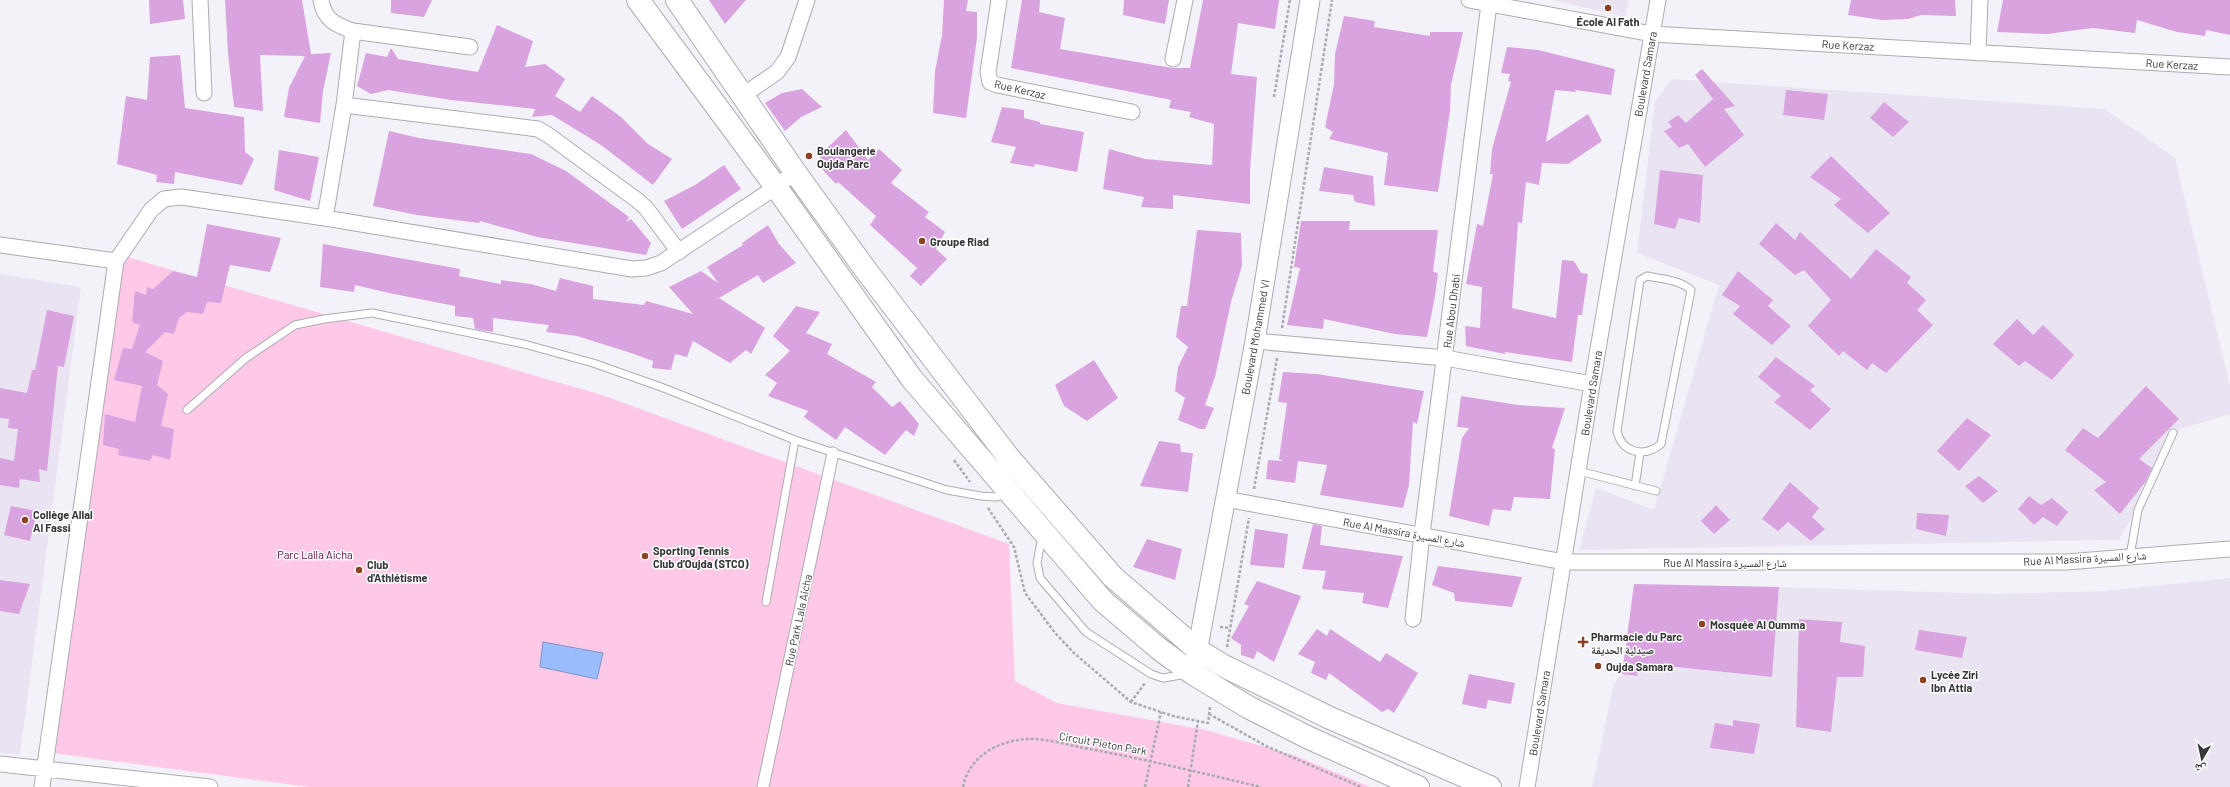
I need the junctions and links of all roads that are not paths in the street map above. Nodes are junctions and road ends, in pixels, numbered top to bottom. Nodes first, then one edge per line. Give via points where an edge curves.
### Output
1 (200, 0) edge
2 (321, 0) edge
3 (638, 0) edge
4 (677, 0) edge
5 (807, 0) edge
6 (1000, 0) edge
7 (1184, 0) edge
8 (1310, 0) edge
9 (1469, 0) edge
10 (1658, 0) edge
11 (1980, 0) edge
12 (1489, 4) junction
13 (353, 31) junction
14 (1652, 34) junction
15 (470, 48) dead end
16 (1978, 53) junction
17 (1174, 59) dead end
18 (2230, 67) edge
19 (204, 93) dead end
20 (742, 96) junction
21 (344, 105) junction
22 (1132, 112) dead end
23 (795, 172) junction
24 (776, 187) junction
25 (325, 218) junction
26 (0, 245) edge
27 (679, 252) junction
28 (116, 261) junction
29 (1255, 341) junction
30 (1445, 358) junction
31 (936, 361) junction
32 (912, 379) junction
33 (1592, 384) junction
34 (187, 410) dead end
35 (2173, 433) dead end
36 (795, 440) junction
37 (833, 453) junction
38 (1640, 453) junction
39 (1009, 458) junction
40 (991, 471) junction
41 (1579, 471) junction
42 (1635, 486) junction
43 (1656, 491) dead end
44 (1010, 493) junction
45 (1226, 500) junction
46 (1043, 532) junction
47 (1422, 534) junction
48 (2230, 549) edge
49 (2130, 556) junction
50 (1564, 562) junction
51 (766, 602) dead end
52 (1413, 619) dead end
53 (1199, 650) junction
54 (1192, 673) junction
55 (0, 764) edge
56 (44, 769) junction
57 (42, 787) edge
58 (210, 787) edge
59 (763, 787) edge
60 (1418, 787) edge
61 (1490, 787) edge
62 (1526, 787) edge

1 - 19 street
2 - 13 street via 326,16 335,24
3 - 24 main road
4 - 20 main road
5 - 20 street via 788,57 777,72
6 - 22 street, Rue Kerzaz via 988,72 990,82
7 - 17 street
8 - 29 street, Boulevard Mohammed VI
9 - 12 street, Rue Kerzaz
10 - 14 street, Boulevard Samara
11 - 16 street
12 - 14 street, Rue Kerzaz
12 - 30 street, Rue Abou Dhabi
13 - 15 street
13 - 21 street
14 - 16 street, Rue Kerzaz
14 - 33 street, Boulevard Samara
16 - 18 street, Rue Kerzaz
20 - 23 main road
21 - 25 street
21 - 27 street via 538,130 637,200
23 - 24 street
23 - 31 main road
24 - 27 street
24 - 32 main road
25 - 27 street via 632,269 661,263
25 - 28 street via 181,198 164,199 140,223
26 - 28 street
28 - 56 street
29 - 30 street
29 - 45 street, Boulevard Mohammed VI
30 - 33 street
30 - 47 street, Rue Abou Dhabi
31 - 32 main road
31 - 39 main road
32 - 40 main road
33 - 41 street, Boulevard Samara
34 - 36 lane via 246,358 295,325 372,313 524,344 593,364 661,387
35 - 49 lane via 2138,510
36 - 37 lane
36 - 51 lane
37 - 44 lane via 965,494 995,497
37 - 59 street, Rue Park Lala Aicha
38 - 38 lane via 1653,450 1661,444 1691,290 1686,285 1647,276 1640,280 1618,431 1620,440
38 - 42 lane
39 - 40 main road
39 - 53 main road via 1113,577
40 - 44 main road
41 - 42 lane
41 - 50 street, Boulevard Samara
42 - 43 lane
44 - 46 main road
45 - 47 street, Rue Al Massira شارع المسيرة
45 - 53 street, Boulevard Mohammed VI
46 - 54 main road via 1103,601
46 - 54 lane via 1037,563 1040,578 1086,632 1151,674 1163,678
47 - 50 street, Rue Al Massira شارع المسيرة
47 - 52 street, Rue Abou Dhabi
48 - 49 street, Rue Al Massira شارع المسيرة
49 - 50 street, Rue Al Massira شارع المسيرة via 2066,562
50 - 62 street, Boulevard Samara
53 - 54 street, Boulevard Mohammed VI
53 - 61 main road via 1222,665 1330,718
54 - 60 main road via 1248,707 1307,737
55 - 56 street
56 - 57 street
56 - 58 street

